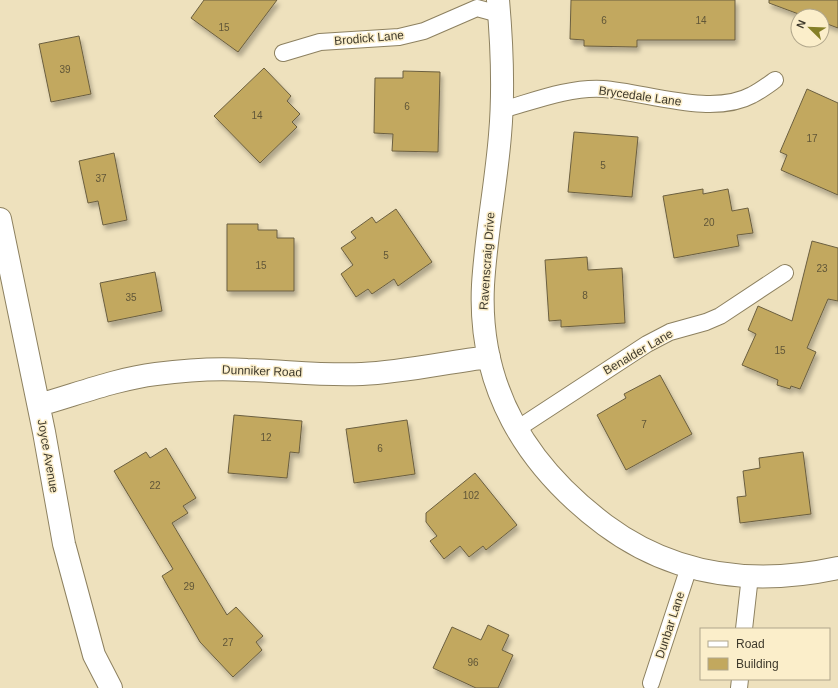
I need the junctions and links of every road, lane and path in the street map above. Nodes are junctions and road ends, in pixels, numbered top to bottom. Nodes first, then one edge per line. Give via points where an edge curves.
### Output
1 (498, 7) edge
2 (283, 53) dead end
3 (775, 80) dead end
4 (502, 110) junction
5 (0, 219) edge
6 (785, 272) dead end
7 (489, 357) junction
8 (39, 405) junction
9 (517, 429) junction
10 (689, 567) junction
11 (838, 568) edge
12 (750, 576) junction
13 (744, 628) edge
14 (651, 683) dead end
15 (111, 688) edge

1 - 2 lane, Brodick Lane via 477,8 424,31 399,37 320,42
1 - 4 street, Ravenscraig Drive via 503,71
3 - 4 lane, Brycedale Lane via 752,95 720,103 585,89
4 - 7 street, Ravenscraig Drive via 483,286 483,314
5 - 8 street, Joyce Avenue
6 - 9 lane, Benalder Lane via 720,316 670,332 647,344
7 - 8 street, Dunniker Road via 363,374 223,369 178,371 112,383
7 - 9 street, Ravenscraig Drive via 500,396
8 - 15 street, Joyce Avenue via 64,544 94,656
9 - 10 street, Ravenscraig Drive via 547,470 592,515 617,534 644,549
10 - 12 street, Ravenscraig Drive
10 - 14 lane, Dunbar Lane
11 - 12 street, Ravenscraig Drive via 813,574
12 - 13 lane

